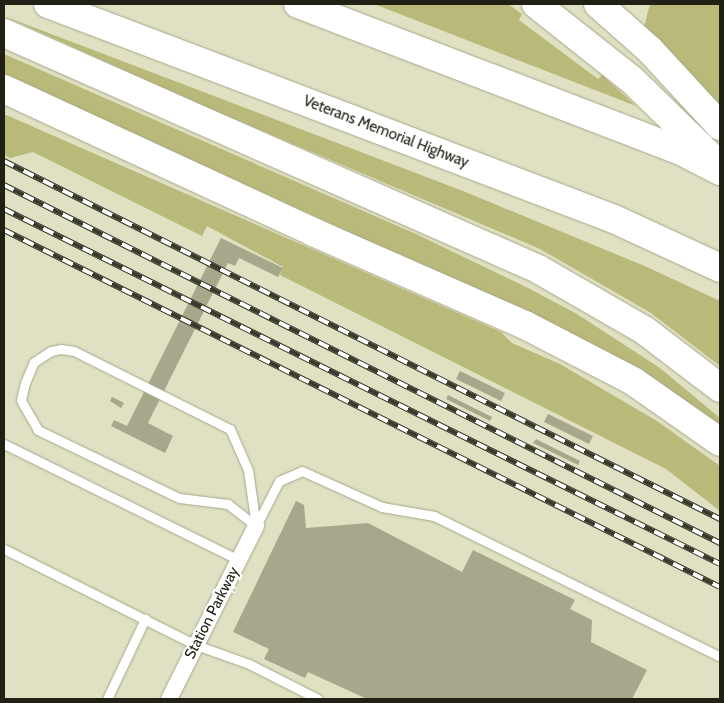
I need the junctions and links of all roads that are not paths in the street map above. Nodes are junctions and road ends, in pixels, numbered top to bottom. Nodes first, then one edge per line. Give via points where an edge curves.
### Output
1 (48, 4) edge
2 (298, 4) edge
3 (536, 4) edge
4 (598, 4) edge
5 (4, 33) edge
6 (4, 89) edge
7 (720, 126) edge
8 (720, 166) edge
9 (720, 172) edge
10 (720, 268) edge
11 (720, 388) edge
12 (720, 442) edge
13 (4, 444) edge
14 (256, 526) junction
15 (4, 549) edge
16 (239, 560) junction
17 (145, 619) junction
18 (196, 645) junction
19 (720, 657) edge
20 (106, 699) edge
21 (169, 699) edge
22 (318, 699) edge

1 - 10 highway, Veterans Memorial Highway via 614,219
2 - 9 highway via 679,150
3 - 8 highway via 661,106
4 - 7 highway via 681,81
5 - 11 highway via 538,269 644,330
6 - 12 highway via 542,334 648,390
13 - 16 lane
14 - 14 lane via 228,504 179,498 38,430 22,400 34,362 51,350 74,351 230,430 248,470
14 - 16 street, Station Parkway
14 - 19 lane via 279,480 302,471 382,507 434,516
15 - 17 lane
16 - 18 street, Station Parkway
17 - 18 lane
17 - 20 lane
18 - 21 street, Station Parkway
18 - 22 lane via 249,664

